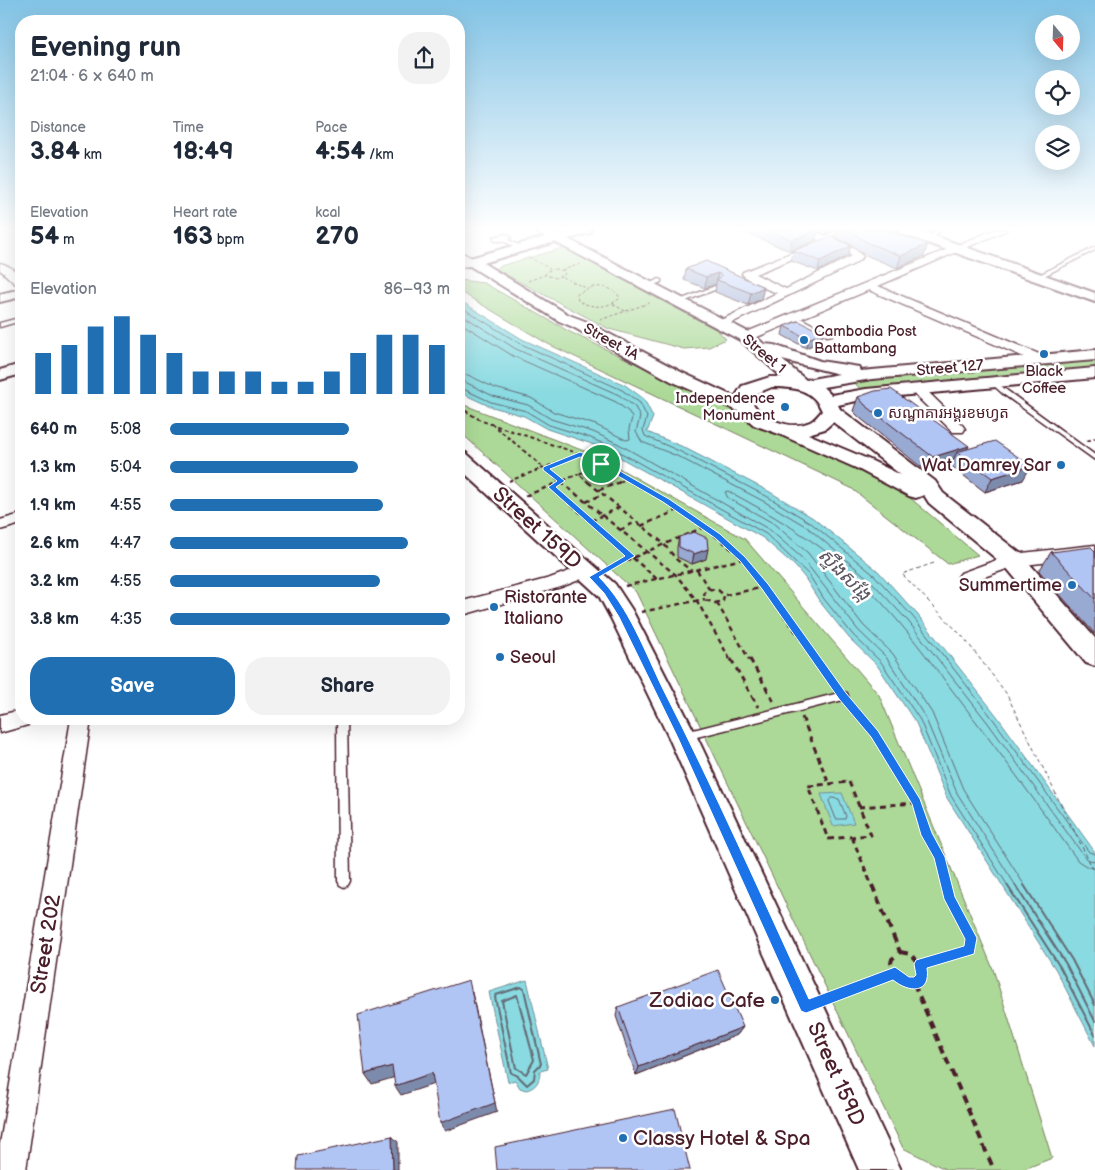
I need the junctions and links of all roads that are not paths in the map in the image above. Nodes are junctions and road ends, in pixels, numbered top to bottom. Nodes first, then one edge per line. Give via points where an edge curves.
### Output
1 (506, 285) edge
2 (655, 285) edge
3 (766, 285) edge
4 (802, 285) edge
5 (872, 285) edge
6 (1055, 285) edge
7 (869, 286) junction
8 (715, 288) dead end
9 (786, 293) junction
10 (15, 294) edge
11 (0, 298) edge
12 (1095, 298) edge
13 (673, 299) junction
14 (795, 317) junction
15 (15, 321) dead end
16 (727, 321) junction
17 (0, 325) edge
18 (829, 336) dead end
19 (747, 338) junction
20 (1095, 355) edge
21 (1042, 360) junction
22 (15, 371) edge
23 (1095, 373) edge
24 (872, 374) junction
25 (0, 375) edge
26 (994, 383) junction
27 (802, 384) junction
28 (918, 390) junction
29 (742, 407) junction
30 (830, 407) junction
31 (779, 429) junction
32 (958, 429) dead end
33 (1095, 458) edge
34 (465, 463) edge
35 (936, 498) junction
36 (15, 521) edge
37 (0, 525) edge
38 (1095, 551) edge
39 (1013, 560) junction
40 (967, 577) dead end
41 (595, 580) junction
42 (465, 607) edge
43 (1095, 656) edge
44 (842, 696) road end
45 (15, 720) edge
46 (0, 724) edge
47 (80, 725) edge
48 (342, 725) edge
49 (683, 737) junction
50 (344, 881) dead end
51 (11, 1170) edge
52 (880, 1170) edge

1 - 29 street, Street 1A via 677,377
2 - 13 street, Street 1
3 - 9 street
4 - 9 street
5 - 7 street
6 - 12 street
7 - 14 street
7 - 21 street
8 - 13 lane
9 - 16 street
10 - 11 street
13 - 16 street, Street 1
14 - 18 lane
14 - 19 street
15 - 17 lane
16 - 19 street, Street 1
19 - 24 street via 791,358
19 - 27 street, Street 1
20 - 21 street, Street 127
21 - 24 street, Street 127
22 - 25 street
23 - 26 street, Street 127
24 - 27 street, Street 127
26 - 28 street, Street 127
26 - 33 lane
27 - 29 street, Street 127 via 756,384 741,398
27 - 30 street, Street 1
28 - 30 street, Street 127 via 866,394
28 - 32 street
29 - 31 street, Street 1A via 763,424
30 - 31 street via 827,421 815,428
30 - 35 street via 928,486
31 - 35 street
34 - 41 street, Street 159D
35 - 39 street
36 - 37 street
38 - 39 street
39 - 40 street
39 - 43 street
41 - 42 street via 555,584
41 - 49 street, Street 159D via 623,616
44 - 49 lane
45 - 46 street
47 - 51 street, Street 202
48 - 50 lane
49 - 52 street, Street 159D

